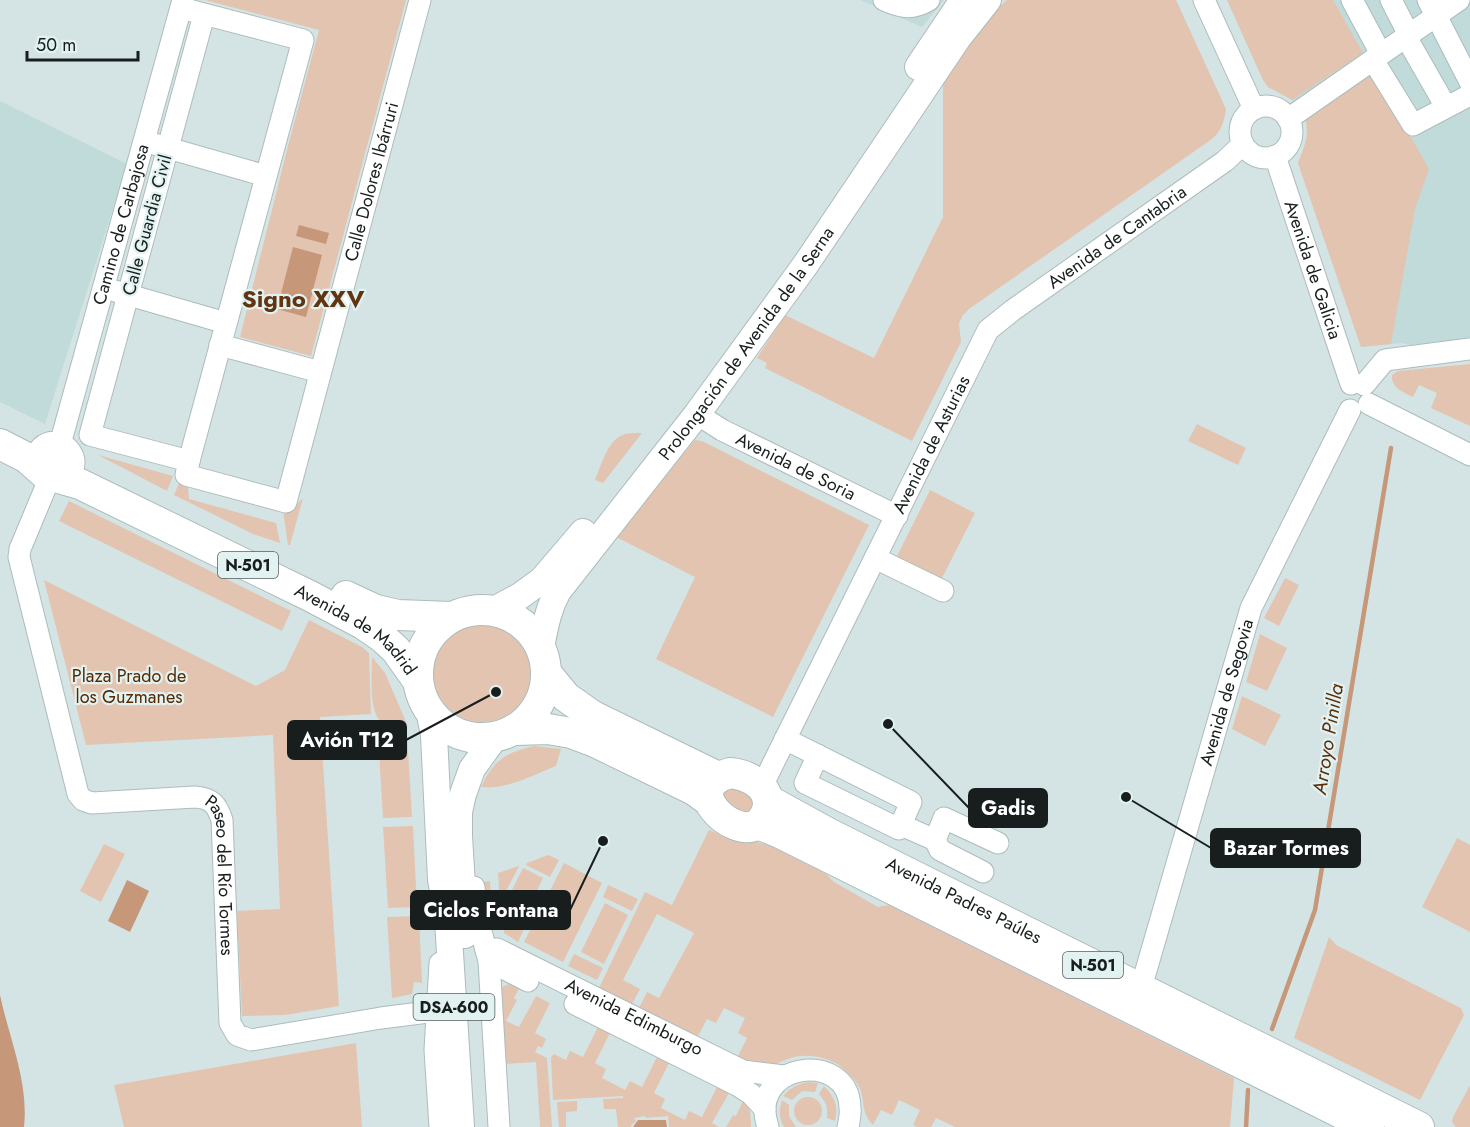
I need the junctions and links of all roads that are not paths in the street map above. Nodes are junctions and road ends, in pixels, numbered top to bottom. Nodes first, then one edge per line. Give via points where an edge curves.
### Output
1 (420, 0) edge
2 (885, 0) edge
3 (929, 0) edge
4 (963, 0) edge
5 (988, 0) edge
6 (1204, 0) edge
7 (1352, 0) edge
8 (1391, 0) edge
9 (1459, 0) edge
10 (1467, 0) edge
11 (182, 4) edge
12 (1470, 6) edge
13 (1432, 8) edge
14 (204, 15) junction
15 (950, 33) junction
16 (1408, 36) junction
17 (1377, 57) junction
18 (1470, 82) edge
19 (1470, 94) edge
20 (1446, 107) junction
21 (1254, 109) junction
22 (1288, 119) junction
23 (145, 142) junction
24 (1243, 144) junction
25 (168, 148) junction
26 (1275, 156) junction
27 (266, 176) junction
28 (103, 287) junction
29 (128, 295) junction
30 (226, 323) junction
31 (988, 330) joint
32 (220, 345) junction
33 (1470, 349) edge
34 (320, 372) junction
35 (1358, 396) junction
36 (698, 414) junction
37 (0, 426) edge
38 (0, 444) edge
39 (1470, 455) edge
40 (189, 460) junction
41 (54, 463) junction
42 (897, 516) junction
43 (875, 558) junction
44 (943, 591) dead end
45 (494, 610) junction
46 (451, 617) junction
47 (544, 661) junction
48 (418, 681) junction
49 (429, 710) junction
50 (505, 733) junction
51 (785, 739) junction
52 (818, 755) junction
53 (713, 789) junction
54 (763, 803) junction
55 (901, 825) junction
56 (471, 839) dead end
57 (935, 840) junction
58 (998, 843) dead end
59 (983, 872) dead end
60 (443, 887) junction
61 (488, 956) junction
62 (1138, 988) junction
63 (436, 1011) junction
64 (784, 1076) junction
65 (849, 1117) edge
66 (767, 1118) edge
67 (440, 1127) edge
68 (461, 1127) edge
69 (477, 1127) edge
70 (499, 1127) edge
71 (864, 1127) edge
72 (1369, 1127) edge
73 (1419, 1127) edge

1 - 34 street, Calle Dolores Ibárruri
2 - 3 street via 907,9
4 - 15 main road
5 - 15 main road
6 - 21 street
7 - 17 street
8 - 16 street
9 - 13 street
10 - 12 street
11 - 14 street
11 - 23 street, Camino de Carbajosa
13 - 16 street
13 - 18 street
14 - 25 street, Calle Guardia Civil
14 - 27 street via 303,40
15 - 36 main road, Prolongación de Avenida de la Serna via 806,264
15 - 45 main road, Prolongación de Avenida de la Serna via 686,402 618,489 542,580
16 - 17 street
16 - 20 street
17 - 20 street via 1413,125
17 - 22 street
19 - 20 street
21 - 22 street via 1276,108
21 - 24 street via 1240,128
22 - 26 street via 1288,144
23 - 25 street
23 - 28 street, Camino de Carbajosa
24 - 26 street via 1253,154
24 - 31 street, Avenida de Cantabria via 1225,161
25 - 27 street
25 - 29 street, Calle Guardia Civil
26 - 35 street, Avenida de Galicia
27 - 30 street
28 - 29 street
28 - 41 street, Camino de Carbajosa
29 - 30 street
29 - 40 street, Calle Guardia Civil via 90,435
30 - 32 street
31 - 42 street, Avenida de Asturias
32 - 34 street
32 - 40 street
33 - 35 street, Avenida de Segovia via 1385,360
34 - 40 street, Calle Dolores Ibárruri via 286,502 186,475
35 - 39 street
35 - 62 street, Avenida de Segovia via 1251,608
36 - 42 street, Avenida de Soria via 722,430
36 - 47 main road, Prolongación de Avenida de la Serna via 558,591 545,625
37 - 41 highway, Avenida de Madrid / N-501
38 - 41 highway, Avenida de Madrid / N-501 via 27,458
41 - 46 highway, Avenida de Madrid / N-501 via 376,610
41 - 48 highway, Avenida de Madrid / N-501 via 80,484 363,624 396,650
41 - 63 street, Paseo del Río Tormes via 19,557 78,794 92,803 195,797 215,804 222,820 230,1023 237,1035 251,1040
42 - 43 street, Avenida de Asturias
43 - 44 street
43 - 51 street, Avenida de Asturias
45 - 46 highway, N-501 via 472,610
45 - 47 highway, N-501 via 514,617 530,630
46 - 48 highway, N-501 via 425,644
47 - 50 highway via 546,688 538,706 526,722
47 - 53 highway, N-501 via 566,697
48 - 49 highway, N-501
49 - 50 highway, N-501 via 458,734 476,738
49 - 60 main road, DSA-600 via 434,735
50 - 53 highway, N-501 via 548,729 579,736 694,790
50 - 69 main road, DSA-600 via 472,769 459,812
51 - 52 street
51 - 54 street, Avenida de Asturias
52 - 55 street via 911,802
52 - 55 street via 805,783 899,828
53 - 54 highway, N-501 via 736,774
53 - 54 highway, N-501 via 714,811 746,827
54 - 62 highway, Avenida Padres Paúles / N-501
54 - 72 highway, Avenida Padres Paúles / N-501 via 780,833
55 - 57 street
56 - 61 street via 476,913
57 - 58 street via 944,818
57 - 59 street via 940,850
60 - 63 street
60 - 68 main road, DSA-600
61 - 64 street, Avenida Edimburgo via 497,949 743,1071
61 - 66 street, Avenida Edimburgo via 737,1085 751,1094
61 - 70 street
62 - 73 highway, Avenida Padres Paúles / N-501
63 - 67 street
64 - 65 street via 814,1069 829,1075 847,1094
64 - 66 street via 771,1091
65 - 71 street

